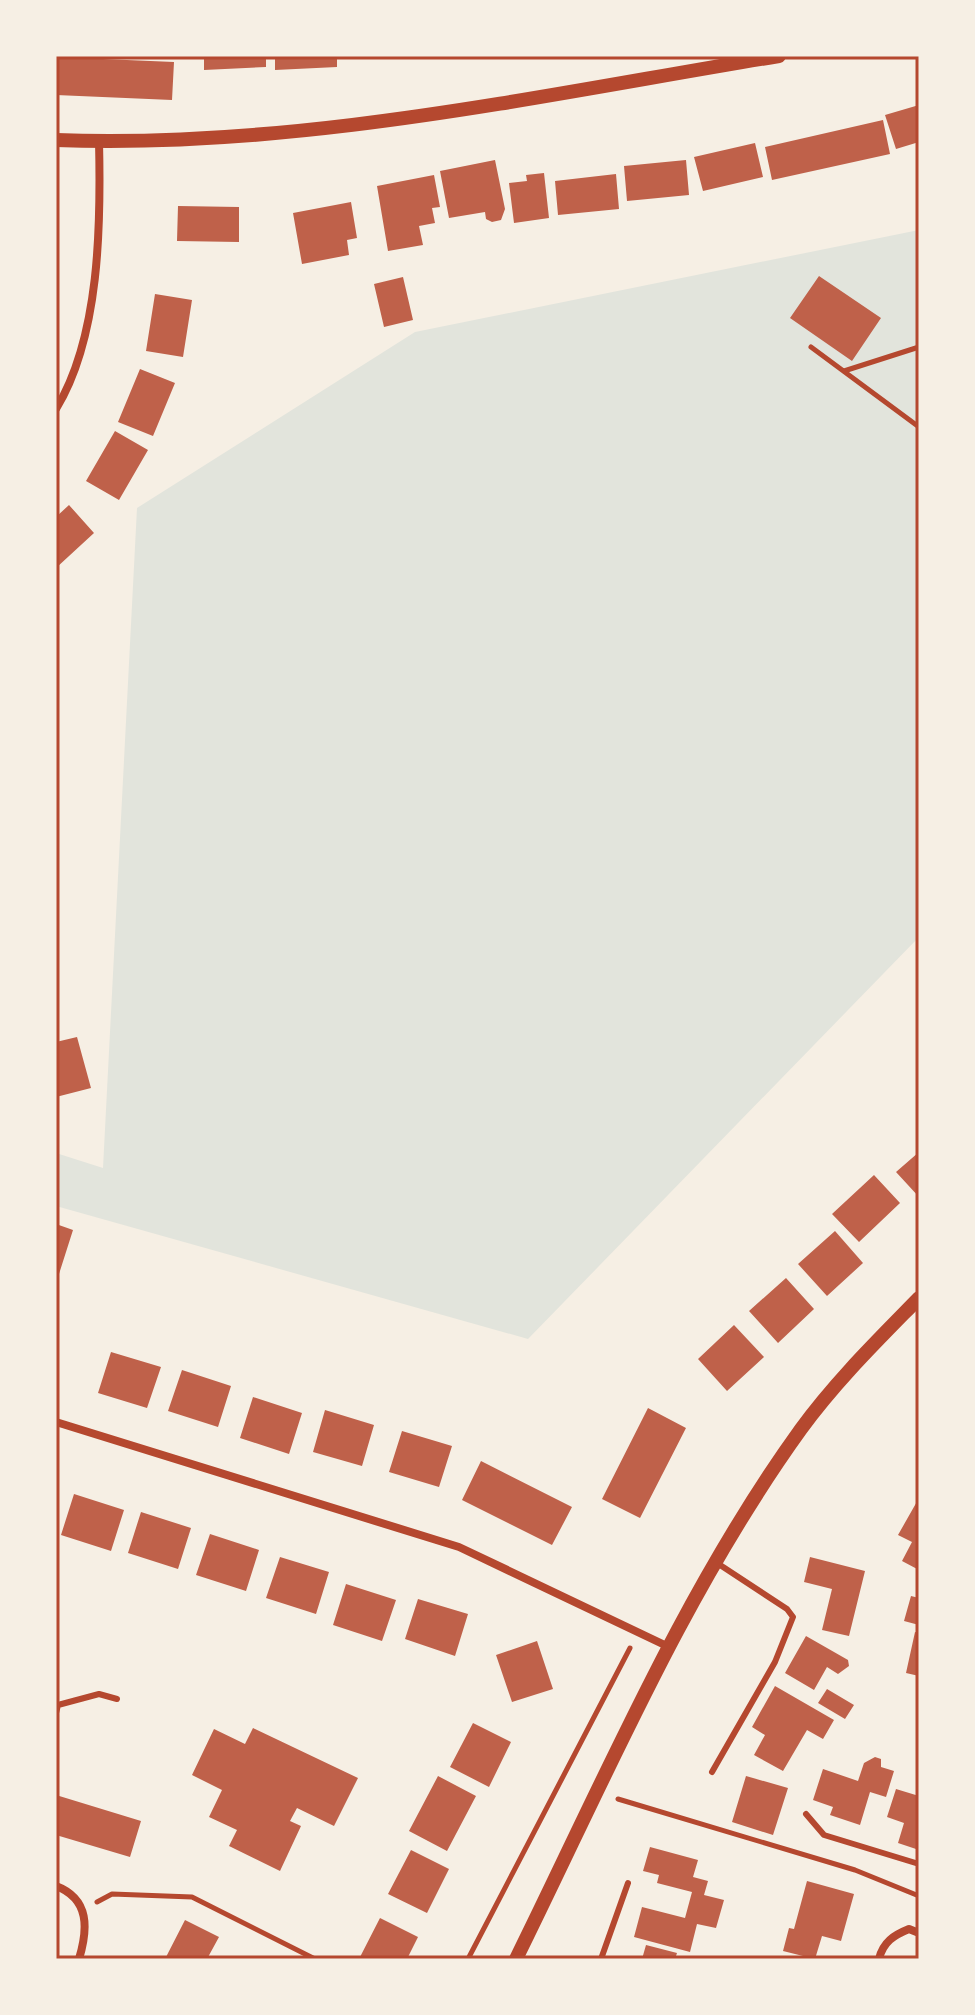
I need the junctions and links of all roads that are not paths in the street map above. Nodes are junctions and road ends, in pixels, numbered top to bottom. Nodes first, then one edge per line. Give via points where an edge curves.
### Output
1 (779, 56) edge
2 (56, 140) edge
3 (99, 141) junction
4 (56, 409) edge
5 (919, 1298) edge
6 (56, 1422) edge
7 (717, 1563) junction
8 (670, 1648) junction
9 (117, 1699) dead end
10 (57, 1707) edge
11 (712, 1772) dead end
12 (806, 1814) dead end
13 (919, 1864) edge
14 (628, 1883) dead end
15 (56, 1886) edge
16 (919, 1933) edge
17 (79, 1959) edge
18 (516, 1959) edge
19 (601, 1959) edge
20 (879, 1959) edge

1 - 3 street via 350,126
2 - 3 street
3 - 4 street via 100,201 91,296 81,353
5 - 7 street via 802,1427
6 - 8 street via 459,1547
7 - 8 street
7 - 11 lane via 793,1617 775,1662
8 - 18 street
9 - 10 lane via 99,1694
12 - 13 lane via 824,1835
14 - 19 lane
15 - 17 street via 67,1890 82,1909 86,1925
16 - 20 street via 909,1929 894,1935

